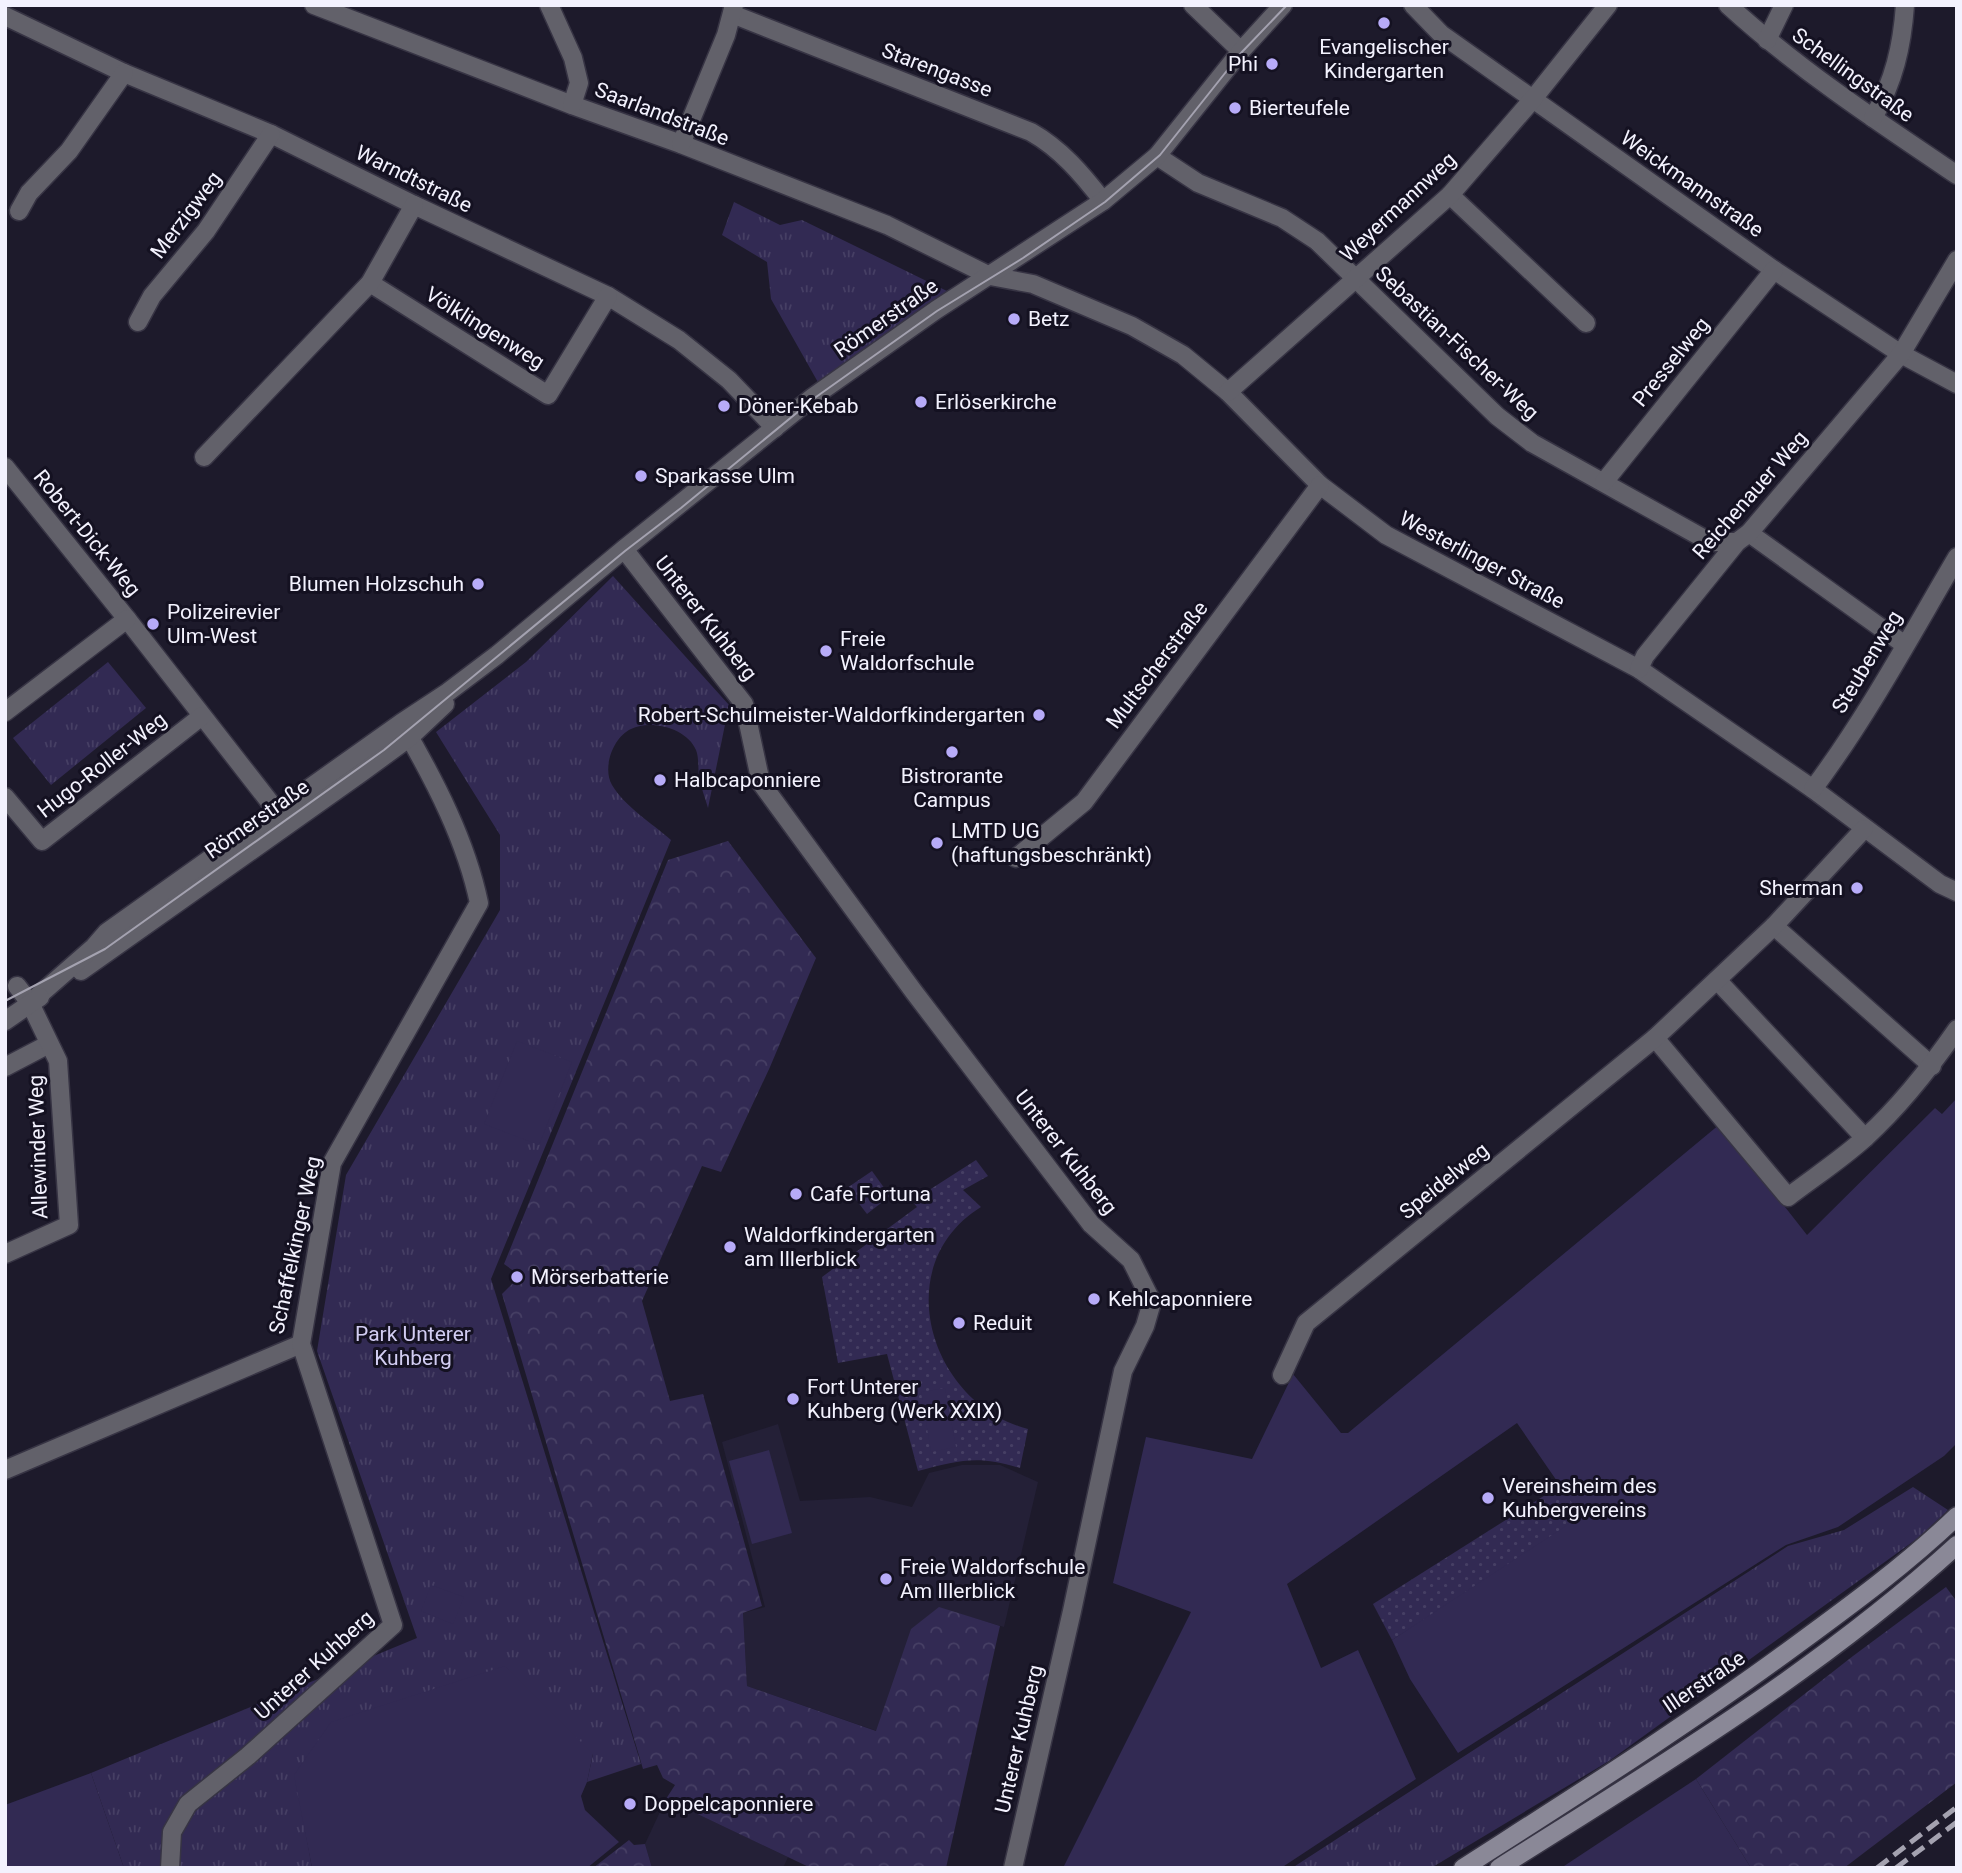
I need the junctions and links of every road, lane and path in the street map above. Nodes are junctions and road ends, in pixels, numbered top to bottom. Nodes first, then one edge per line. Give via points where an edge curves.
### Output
1 (314, 5) edge
2 (549, 5) edge
3 (1193, 5) edge
4 (1283, 5) edge
5 (1413, 5) edge
6 (1608, 5) edge
7 (1728, 5) edge
8 (1784, 5) edge
9 (1905, 5) edge
10 (733, 9) edge
11 (5, 16) edge
12 (1767, 40) junction
13 (1241, 51) junction
14 (124, 73) junction
15 (1533, 99) junction
16 (572, 105) junction
17 (1873, 118) junction
18 (271, 134) junction
19 (681, 144) junction
20 (1157, 156) junction
21 (1957, 176) edge
22 (1450, 195) junction
23 (1103, 201) junction
24 (414, 205) junction
25 (19, 211) dead end
26 (1957, 260) edge
27 (1774, 270) junction
28 (990, 276) junction
29 (1356, 278) junction
30 (370, 283) junction
31 (608, 296) junction
32 (138, 322) dead end
33 (1586, 323) dead end
34 (1901, 354) junction
35 (1957, 384) edge
36 (1227, 392) junction
37 (775, 428) junction
38 (204, 457) dead end
39 (5, 467) edge
40 (1604, 482) junction
41 (1320, 485) junction
42 (1743, 537) junction
43 (624, 549) junction
44 (1957, 557) edge
45 (127, 619) junction
46 (1905, 645) junction
47 (1639, 668) junction
48 (5, 712) edge
49 (202, 716) junction
50 (405, 730) junction
51 (1813, 789) junction
52 (5, 797) edge
53 (283, 818) junction
54 (1864, 829) junction
55 (1016, 858) dead end
56 (1957, 892) edge
57 (1774, 926) junction
58 (1717, 980) junction
59 (17, 986) dead end
60 (30, 1003) junction
61 (5, 1021) edge
62 (1957, 1029) edge
63 (1655, 1038) junction
64 (49, 1044) junction
65 (1931, 1066) junction
66 (5, 1067) edge
67 (1865, 1138) junction
68 (5, 1254) edge
69 (301, 1345) junction
70 (1282, 1376) dead end
71 (5, 1470) edge
72 (1957, 1516) edge
73 (1957, 1545) edge
74 (170, 1868) edge
75 (1013, 1868) edge
76 (1463, 1868) edge
77 (1499, 1868) edge

1 - 16 street, Saarlandstraße
2 - 16 street via 579,83
3 - 13 street
4 - 13 street, Römerstraße
5 - 15 street, Weickmannstraße via 1441,34
6 - 15 street, Weyermannweg
7 - 12 street, Schellingstraße
8 - 12 street
9 - 17 street via 1902,43 1886,95
10 - 19 street
10 - 23 street, Starengasse via 1031,132 1054,145
11 - 14 street, Warndtstraße
12 - 17 street, Schellingstraße
13 - 20 street, Römerstraße
14 - 18 street, Warndtstraße
14 - 25 street
15 - 22 street, Weyermannweg
15 - 27 street, Weickmannstraße
16 - 19 street, Saarlandstraße
17 - 21 street, Schellingstraße
18 - 24 street, Warndtstraße
18 - 32 street, Merzigweg via 206,232 152,296
19 - 28 street, Saarlandstraße via 887,225
20 - 23 street, Römerstraße
20 - 29 street, Sebastian-Fischer-Weg via 1198,183 1282,218 1317,241
22 - 29 street, Weyermannweg
22 - 33 street
23 - 28 street, Römerstraße
24 - 30 street
24 - 31 street, Warndtstraße
26 - 34 street, Reichenauer Weg
27 - 34 street, Weickmannstraße
27 - 40 street, Presselweg
28 - 36 street, Westerlinger Straße via 1033,284 1132,326 1183,355
28 - 37 street, Römerstraße via 880,349
29 - 36 street, Weyermannweg
29 - 40 street, Sebastian-Fischer-Weg via 1497,416 1532,443
30 - 31 street, Völklingenweg via 548,395
30 - 38 street
31 - 37 street, Warndtstraße via 689,348 729,380
34 - 35 street, Weickmannstraße
34 - 42 street, Reichenauer Weg
36 - 41 street, Westerlinger Straße
37 - 43 street, Römerstraße
39 - 45 street, Robert-Dick-Weg
40 - 42 street, Sebastian-Fischer-Weg via 1710,542
41 - 47 street, Westerlinger Straße via 1386,535
41 - 55 street, Multscherstraße via 1084,802
42 - 46 street
42 - 47 street, Reichenauer Weg
43 - 50 street, Römerstraße
43 - 75 street, Unterer Kuhberg via 744,704 761,783 1091,1224 1131,1260 1152,1302 1123,1371
44 - 46 street, Steubenweg
45 - 48 street
45 - 49 street, Robert-Dick-Weg
46 - 51 street, Steubenweg
47 - 51 street, Westerlinger Straße
49 - 52 street, Hugo-Roller-Weg via 41,841
49 - 53 street, Robert-Dick-Weg
50 - 53 street, Römerstraße
50 - 69 street, Schaffelkinger Weg via 449,814 473,873 479,903 332,1163
51 - 54 street, Westerlinger Straße
53 - 60 street, Römerstraße via 110,952
53 - 60 street, Römerstraße via 107,932
54 - 56 street, Westerlinger Straße
54 - 57 street, Speidelweg
57 - 58 street, Speidelweg
57 - 65 street
58 - 63 street, Speidelweg
58 - 67 street
59 - 60 street
60 - 61 street, Römerstraße
60 - 64 street, Allewinder Weg
62 - 65 street
63 - 67 street via 1788,1197
63 - 70 street, Speidelweg via 1306,1323
64 - 66 street, Allewinder Weg
64 - 68 street, Allewinder Weg via 58,1061 69,1225
65 - 67 street
69 - 71 street, Schaffelkinger Weg
69 - 74 street, Unterer Kuhberg via 393,1625 188,1804 172,1832
72 - 76 main road, Illerstraße via 1866,1595 1752,1677
73 - 77 main road via 1830,1650

